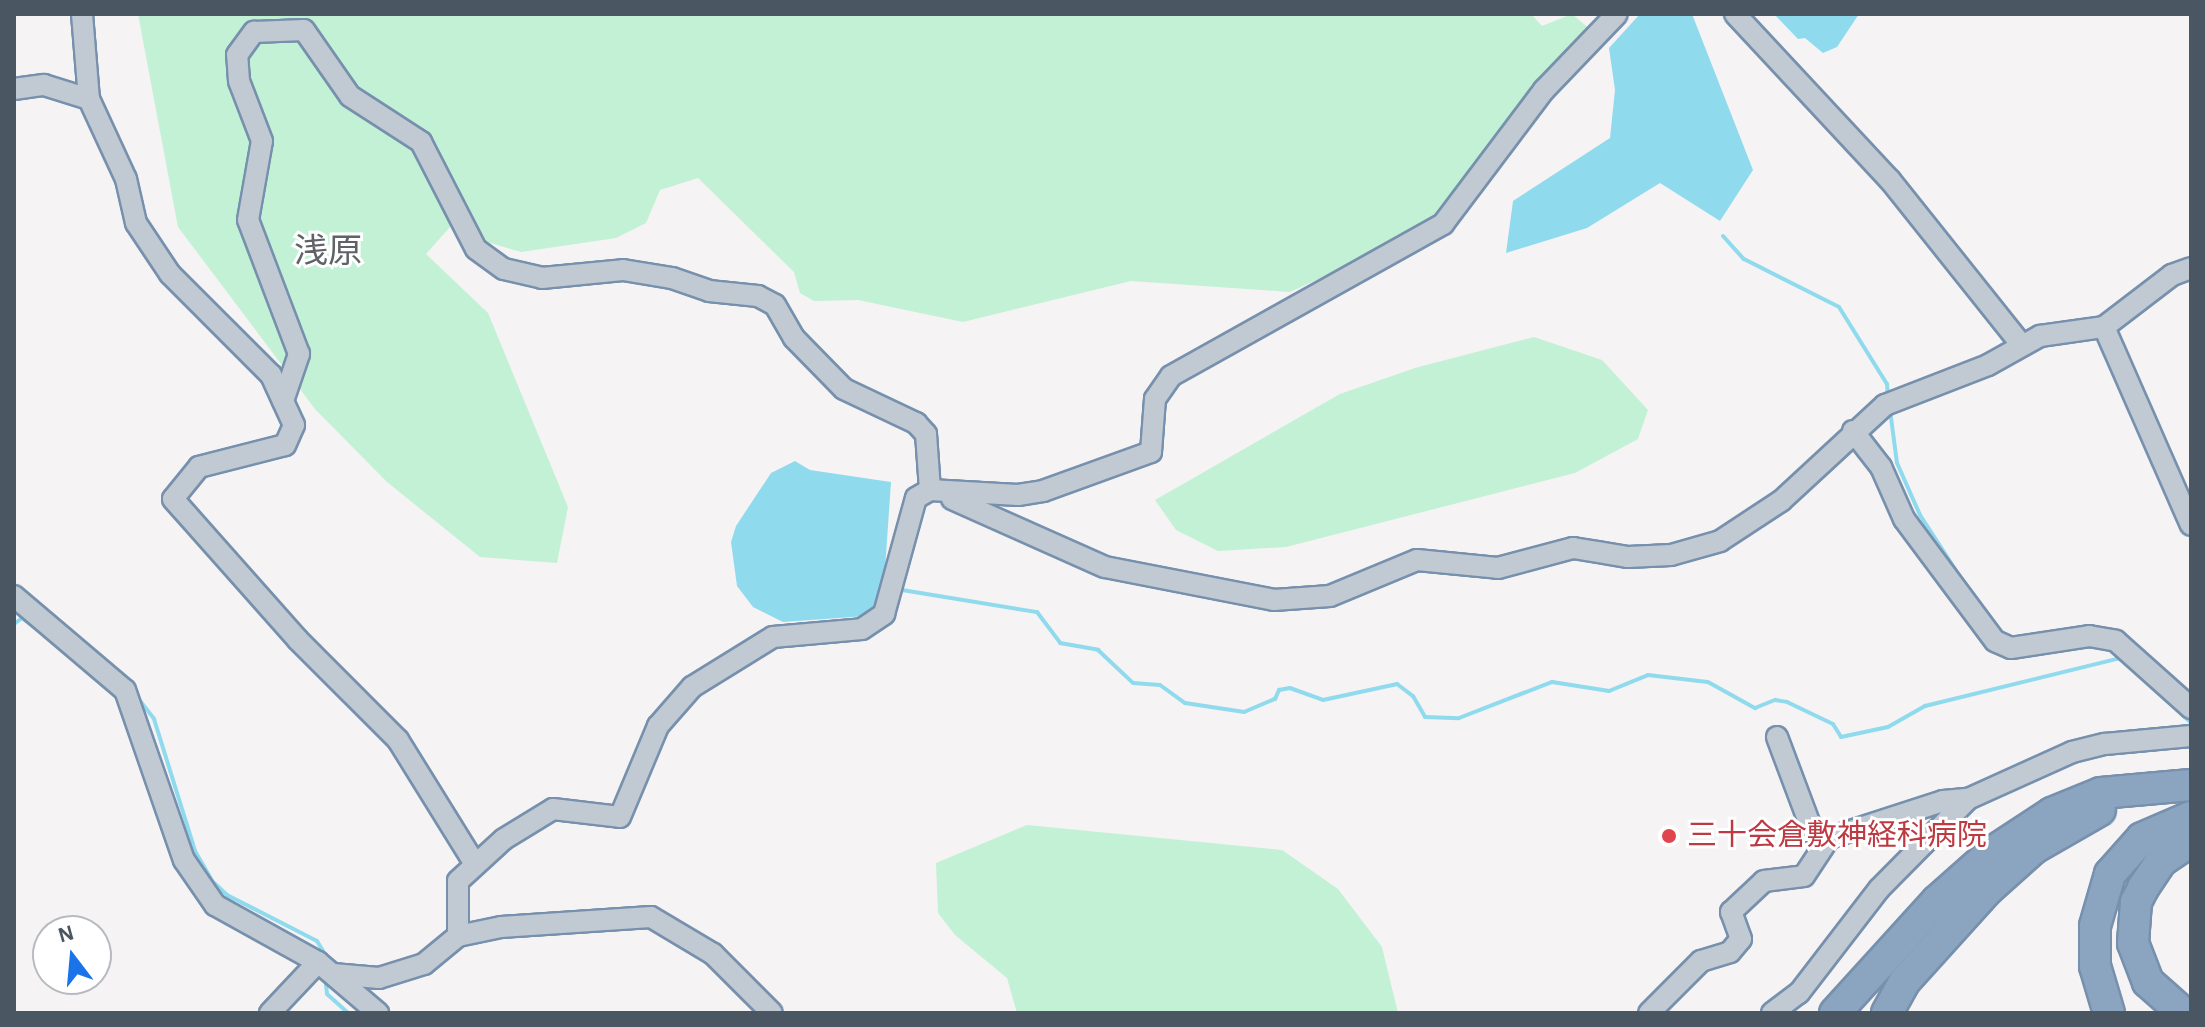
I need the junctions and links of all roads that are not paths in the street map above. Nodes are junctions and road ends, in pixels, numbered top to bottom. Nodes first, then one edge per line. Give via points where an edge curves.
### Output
1 (82, 14) edge
2 (1617, 14) edge
3 (1735, 14) edge
4 (14, 89) edge
5 (89, 99) junction
6 (2191, 268) edge
7 (2104, 327) junction
8 (2021, 344) junction
9 (283, 401) junction
10 (1853, 431) junction
11 (930, 490) junction
12 (2191, 525) edge
13 (14, 596) edge
14 (2191, 708) edge
15 (2191, 736) edge
16 (1777, 737) dead end
17 (2191, 785) edge
18 (2138, 792) junction
19 (1968, 799) junction
20 (2191, 817) edge
21 (1829, 838) junction
22 (2191, 841) edge
23 (475, 864) junction
24 (458, 936) junction
25 (326, 969) junction
26 (270, 1013) edge
27 (378, 1013) edge
28 (772, 1013) edge
29 (1649, 1013) edge
30 (1772, 1013) edge
31 (1835, 1013) edge
32 (1887, 1013) edge
33 (2109, 1013) edge
34 (2183, 1013) edge

1 - 5 street
2 - 11 street via 1544,90 1443,224 1171,376 1155,399 1151,452 1043,491 960,495
3 - 8 street via 1890,180
4 - 5 street via 44,85
5 - 9 street via 126,179 136,223 170,274 271,375
6 - 7 street via 2172,275
7 - 8 street via 2040,336
7 - 12 street
8 - 10 street via 1988,365 1890,402
9 - 11 street via 299,354 248,220 262,141 239,81 237,55 254,32 304,30 350,96 421,142 476,249 504,269 542,278 623,270 709,291 758,296 775,305 794,338 844,389 916,423 926,434
9 - 23 street via 294,425 285,445 199,467 173,499 298,640 398,740
10 - 11 street via 1781,501 1720,541 1671,555 1628,557 1573,548 1498,568 1417,560 1348,591 1310,600 1274,600 1105,567
10 - 14 street via 1881,467 1904,519 1995,641 2024,648 2102,637 2128,648
11 - 23 street via 916,498 891,599 873,624 773,637 678,700 637,767 620,817 553,809 534,817
13 - 25 street via 125,690 184,860 215,905
15 - 19 street via 2072,752
16 - 21 street via 1813,833
17 - 18 highway
18 - 31 highway via 2101,793 2052,813 1991,853 1937,901
18 - 32 highway via 2034,848 1987,890 1904,982
19 - 21 street via 1943,801
19 - 30 street via 1879,889 1799,993
20 - 33 highway via 2142,838 2110,874 2095,926 2095,966
21 - 29 street via 1804,876 1764,881 1731,912 1741,939 1730,952 1701,961
22 - 34 highway via 2161,861 2143,888 2136,902 2133,943 2148,982
23 - 24 street via 458,881
24 - 25 street via 424,964 379,978
24 - 28 street via 620,915 651,917 713,954
25 - 26 street
25 - 27 street

